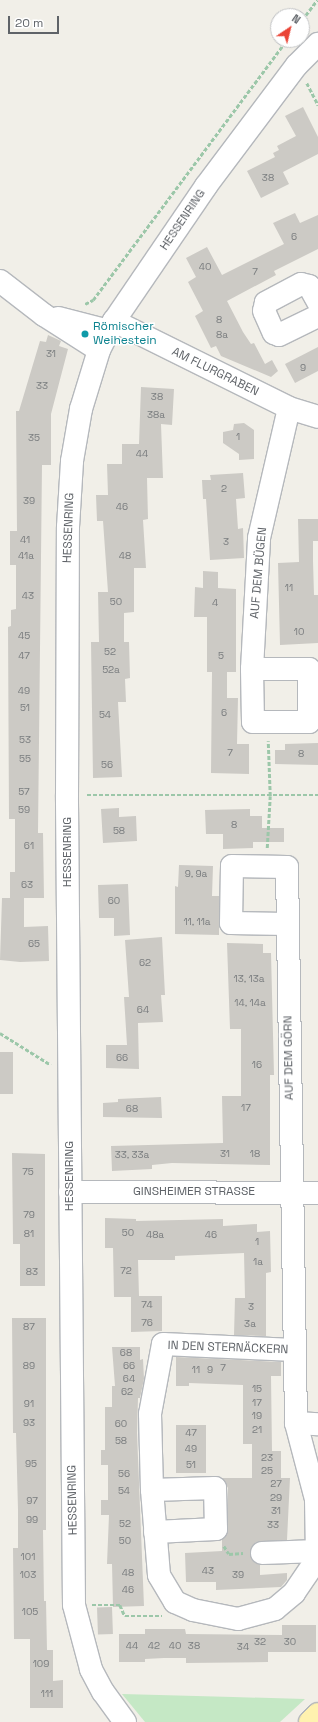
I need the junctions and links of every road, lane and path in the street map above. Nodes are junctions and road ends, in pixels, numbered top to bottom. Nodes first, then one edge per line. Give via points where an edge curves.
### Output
1 (317, 0) edge
2 (310, 9) edge
3 (318, 44) edge
4 (281, 48) edge
5 (0, 281) edge
6 (318, 302) edge
7 (79, 307) dead end
8 (318, 316) edge
9 (107, 334) junction
10 (289, 408) junction
11 (318, 418) edge
12 (252, 669) junction
13 (268, 722) junction
14 (67, 795) junction
15 (318, 795) edge
16 (270, 796) junction
17 (266, 866) junction
18 (286, 924) junction
19 (0, 1033) edge
20 (69, 1076) junction
21 (70, 1192) junction
22 (292, 1193) junction
23 (318, 1193) edge
24 (294, 1350) junction
25 (296, 1423) junction
26 (318, 1424) edge
27 (311, 1458) edge
28 (152, 1490) junction
29 (318, 1519) edge
30 (213, 1529) junction
31 (155, 1532) junction
32 (318, 1551) edge
33 (262, 1553) joint
34 (175, 1602) junction
35 (74, 1605) junction
36 (318, 1714) edge
37 (124, 1722) edge
38 (310, 1722) edge

1 - 2 path
3 - 9 street, HESSENRING via 298,65 206,186
4 - 7 path via 93,300
5 - 9 street, AM FLURGRABEN via 44,315
6 - 8 street via 309,286 301,284 266,303 264,311 274,332 279,335
9 - 10 street, AM FLURGRABEN
9 - 14 street, HESSENRING via 81,409 72,461 68,527
10 - 11 street, AM FLURGRABEN
10 - 12 street, AUF DEM BÜGEN via 260,538
12 - 13 street, AUF DEM BÜGEN via 253,722
12 - 13 street, AUF DEM BÜGEN via 309,669 309,722
13 - 16 path
14 - 16 path
14 - 20 street, HESSENRING
15 - 16 path
16 - 17 path
17 - 18 street, AUF DEM GÖRN via 287,867
17 - 18 street, AUF DEM GÖRN via 232,866 231,923
18 - 22 street, AUF DEM GÖRN
19 - 20 path
20 - 21 street, HESSENRING
21 - 22 street, GINSHEIMER STRASSE
21 - 35 street, HESSENRING
22 - 23 street, GINSHEIMER STRASSE
22 - 24 street, IN DEN STERNÄCKERN
24 - 25 street, IN DEN STERNÄCKERN
24 - 28 street, IN DEN STERNÄCKERN via 163,1344 150,1414
25 - 26 street
25 - 27 street, IN DEN STERNÄCKERN
27 - 29 street, IN DEN STERNÄCKERN
28 - 30 street via 215,1488 216,1529
28 - 31 street, IN DEN STERNÄCKERN
29 - 32 street, IN DEN STERNÄCKERN
30 - 31 street
30 - 33 path via 229,1554
31 - 34 street, IN DEN STERNÄCKERN via 159,1575
32 - 33 street
32 - 34 street, IN DEN STERNÄCKERN via 317,1559 294,1594 275,1609 238,1619 193,1610
34 - 35 path via 162,1616 125,1616 120,1605
35 - 37 street, HESSENRING via 91,1669
36 - 38 main road

